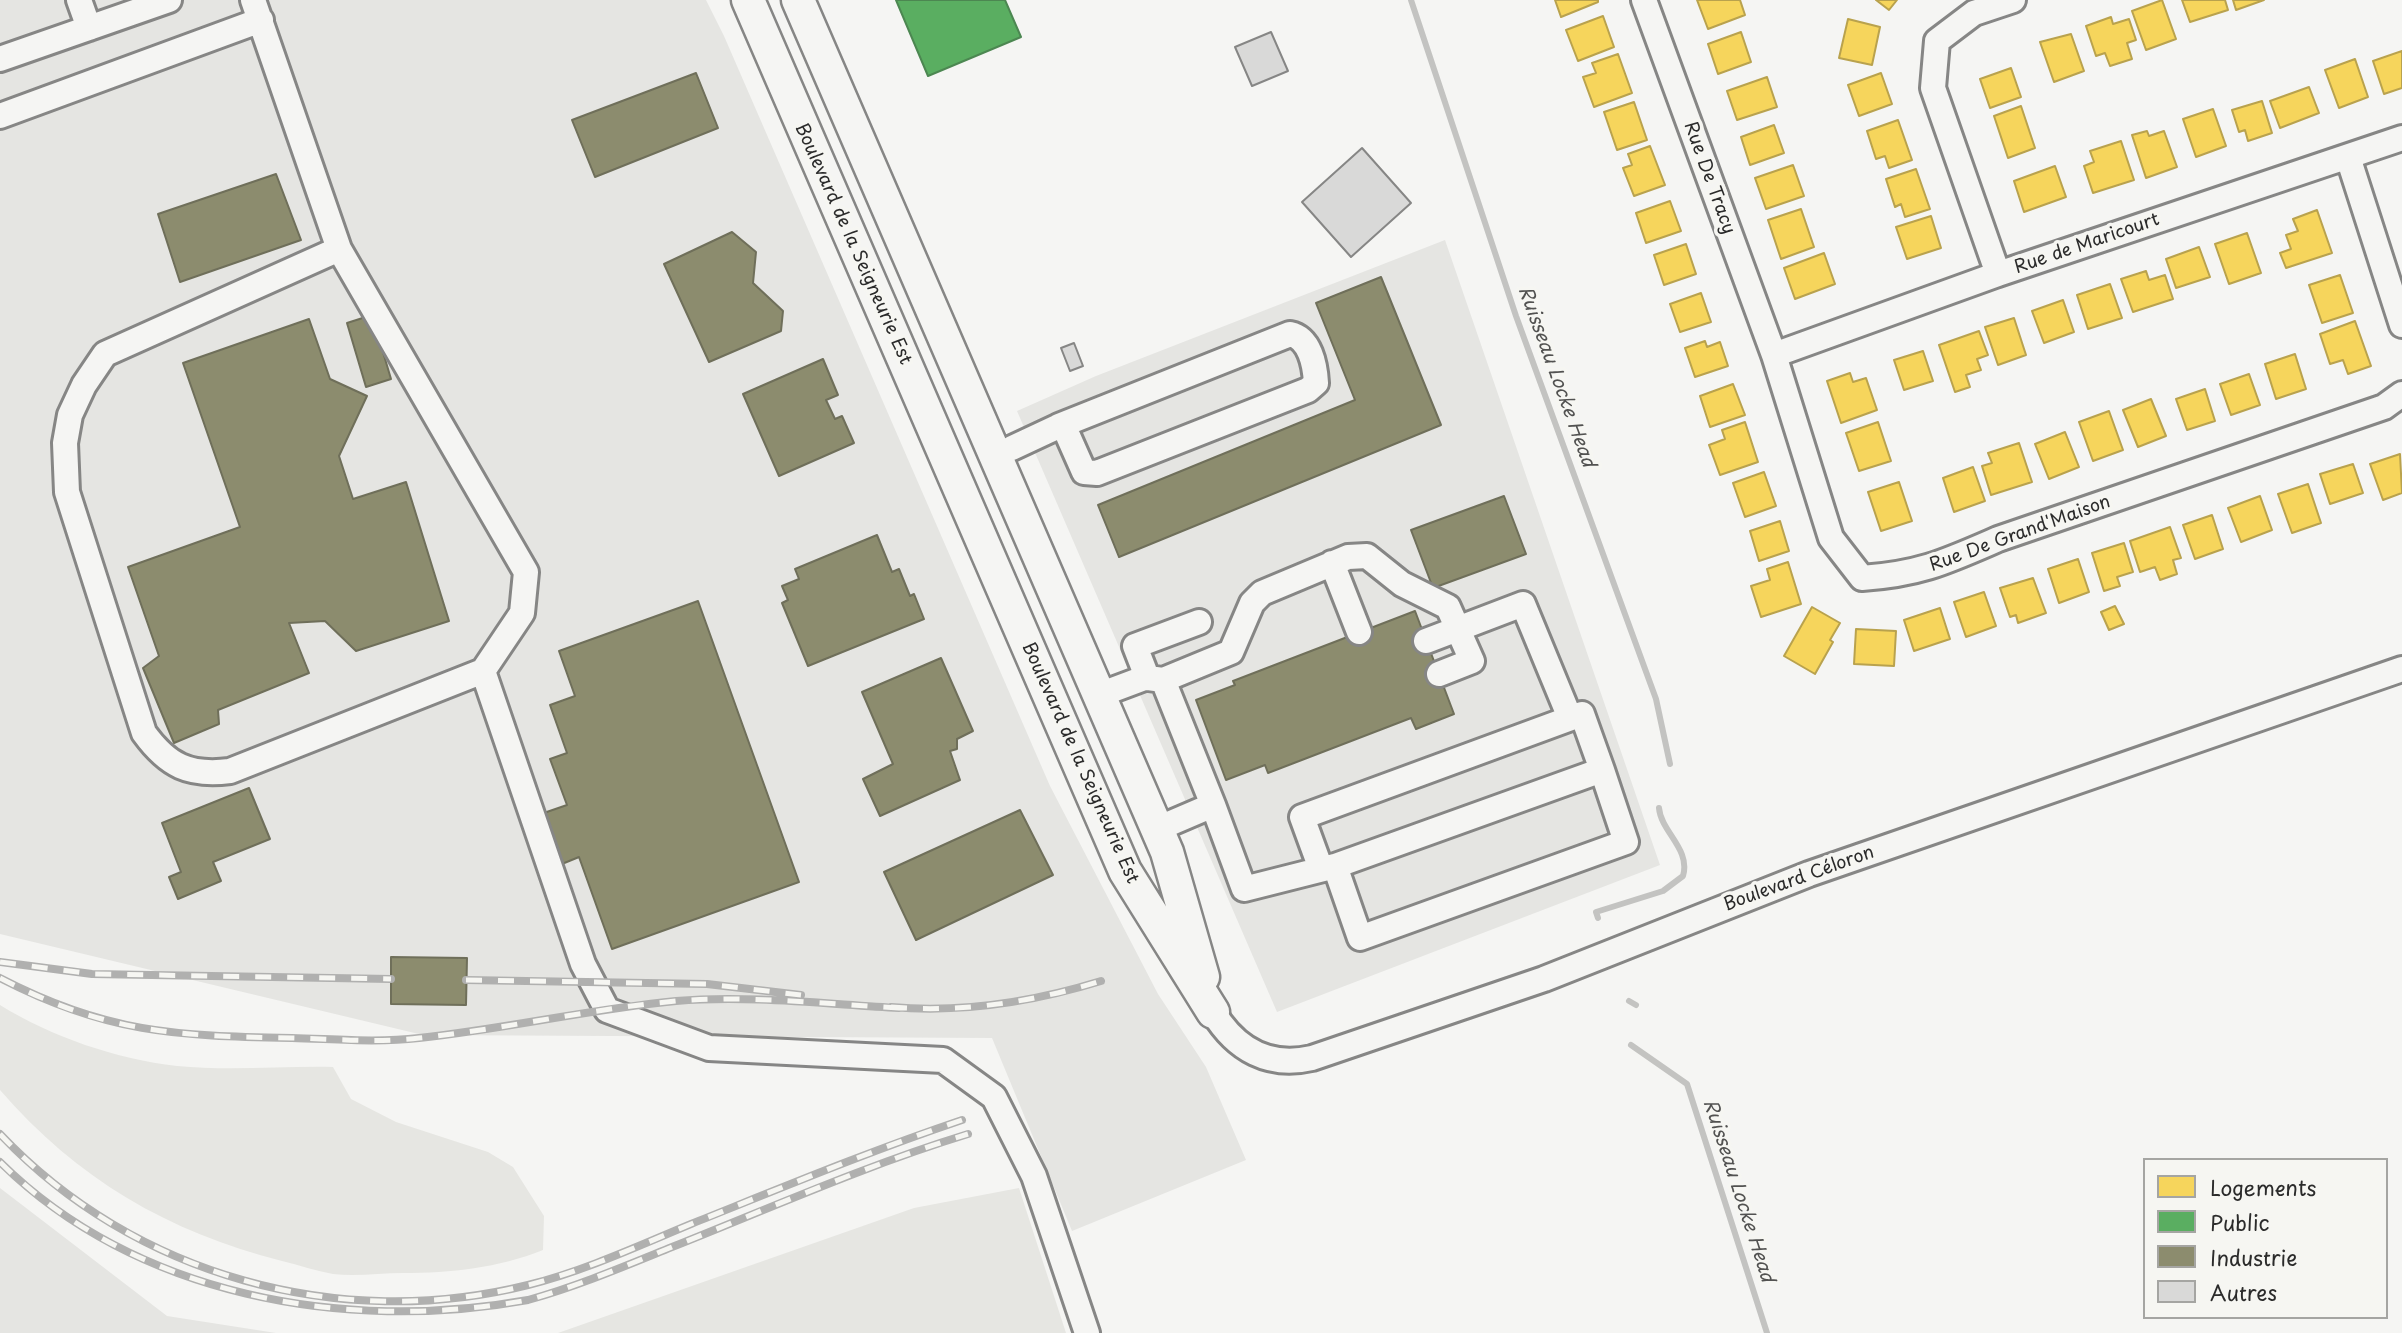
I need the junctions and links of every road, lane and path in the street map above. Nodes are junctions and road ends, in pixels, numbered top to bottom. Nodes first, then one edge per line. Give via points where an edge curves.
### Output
1 (79, 0) edge
2 (169, 0) edge
3 (748, 0) edge
4 (798, 0) edge
5 (1644, 0) edge
6 (2012, 0) edge
7 (257, 10) edge
8 (89, 28) junction
9 (0, 59) edge
10 (0, 116) edge
11 (2402, 138) edge
12 (858, 139) junction
13 (815, 157) junction
14 (2348, 157) junction
15 (886, 202) junction
16 (843, 220) junction
17 (340, 249) junction
18 (1998, 274) junction
19 (2402, 325) edge
20 (1774, 355) junction
21 (954, 362) junction
22 (913, 380) junction
23 (2402, 394) edge
24 (1059, 426) junction
25 (999, 441) junction
26 (945, 453) junction
27 (1332, 564) junction
28 (1199, 622) dead end
29 (1460, 629) junction
30 (1359, 632) dead end
31 (1426, 641) dead end
32 (2402, 668) edge
33 (483, 671) junction
34 (1439, 674) dead end
35 (1155, 679) junction
36 (1099, 695) junction
37 (1056, 713) junction
38 (1570, 718) junction
39 (1602, 770) junction
40 (1213, 806) junction
41 (1157, 829) junction
42 (1328, 867) junction
43 (1213, 1012) junction
44 (1087, 1333) edge

1 - 8 street
2 - 8 street
3 - 13 main road, Boulevard de la Seigneurie Est
4 - 12 main road
5 - 20 street, Rue De Tracy
6 - 18 street via 1974,13 1937,41 1933,88
7 - 10 street
7 - 17 street
8 - 9 street
11 - 14 street, Rue de Maricourt
12 - 13 main road
12 - 15 main road
13 - 16 main road, Boulevard de la Seigneurie Est
14 - 18 street, Rue de Maricourt
14 - 19 street
15 - 16 main road
15 - 21 main road
16 - 22 main road, Boulevard de la Seigneurie Est
17 - 33 street via 526,572 522,613
17 - 33 street via 105,354 70,415 65,443 67,492 144,733 159,754 176,765 211,773 230,771
18 - 20 street, Rue de Maricourt
20 - 23 street, Rue De Grand'Maison via 1831,538 1862,578 1908,575 1936,567 1998,539 2384,407
21 - 22 main road
21 - 25 main road
22 - 26 main road, Boulevard de la Seigneurie Est
24 - 24 street via 1065,429 1084,472 1097,472 1308,390 1316,383 1315,369 1305,342 1290,334
24 - 25 street
25 - 26 main road
25 - 36 main road
26 - 37 main road, Boulevard de la Seigneurie Est
27 - 29 street via 1367,556 1402,584 1448,607
27 - 30 street
27 - 35 street via 1257,597 1231,652
28 - 35 street via 1135,646
29 - 31 street
29 - 34 street via 1472,661
29 - 38 street via 1523,604
32 - 43 street, Boulevard Céloron via 1822,869 1570,969 1327,1054 1291,1062 1264,1058 1236,1041
33 - 44 street via 583,964 607,1010 709,1048 943,1060 994,1097 1034,1176
35 - 36 street
35 - 40 street
36 - 37 main road
36 - 41 main road
37 - 43 main road, Boulevard de la Seigneurie Est via 1125,870
38 - 39 street via 1582,714
38 - 42 street via 1303,817
39 - 42 street
39 - 42 street via 1626,842 1360,938
40 - 41 street
40 - 42 street via 1244,889
41 - 43 main road

